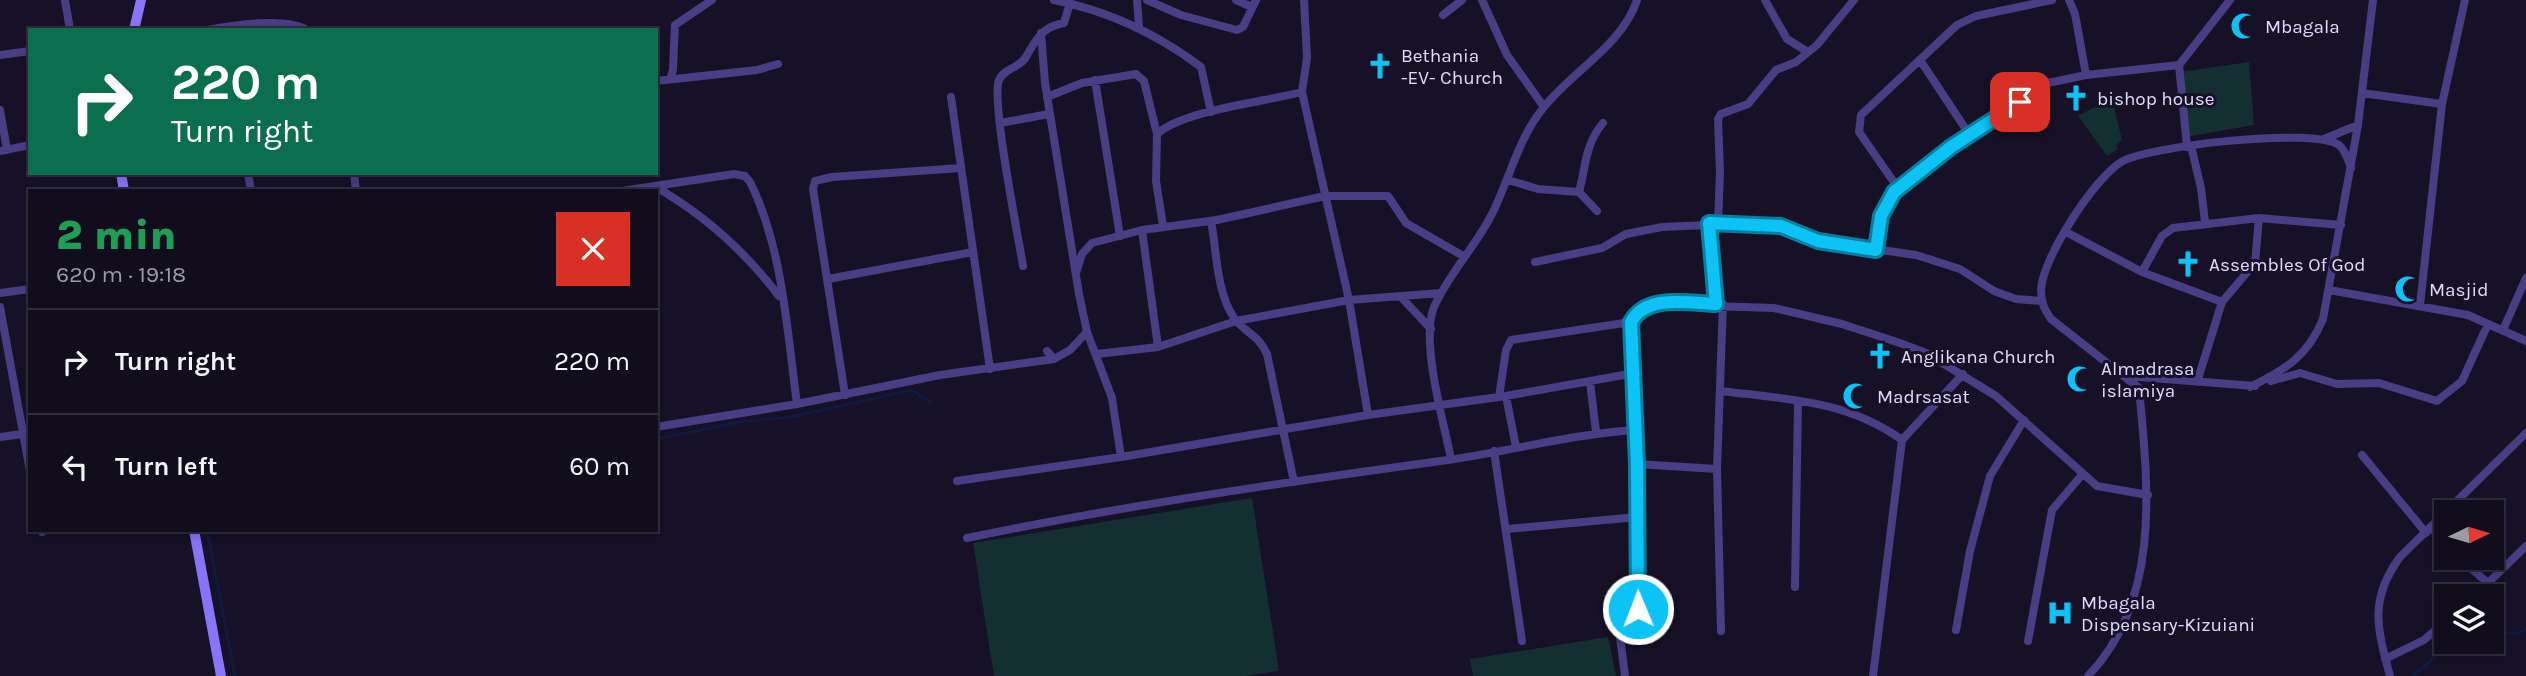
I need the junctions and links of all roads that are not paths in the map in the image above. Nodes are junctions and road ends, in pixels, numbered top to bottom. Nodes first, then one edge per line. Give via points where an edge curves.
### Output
1 (65, 0) edge
2 (141, 0) edge
3 (712, 0) edge
4 (1054, 0) edge
5 (1137, 0) edge
6 (1147, 0) edge
7 (1236, 0) edge
8 (1304, 0) edge
9 (1462, 0) edge
10 (1482, 0) edge
11 (1637, 0) edge
12 (1765, 0) edge
13 (2052, 0) edge
14 (2069, 0) edge
15 (2230, 0) edge
16 (2373, 0) edge
17 (2465, 0) edge
18 (1850, 1) edge
19 (1070, 3) junction
20 (1254, 3) edge
21 (1086, 4) edge
22 (1443, 15) dead end
23 (1139, 26) junction
24 (70, 28) edge
25 (134, 28) edge
26 (219, 28) edge
27 (300, 28) edge
28 (1041, 33) junction
29 (28, 51) edge
30 (1808, 52) junction
31 (0, 55) edge
32 (1920, 60) junction
33 (778, 64) dead end
34 (2179, 65) junction
35 (2086, 75) junction
36 (670, 79) junction
37 (1095, 80) junction
38 (658, 81) edge
39 (1302, 92) junction
40 (2362, 93) junction
41 (951, 97) dead end
42 (1047, 97) junction
43 (2442, 104) junction
44 (1544, 107) junction
45 (0, 110) edge
46 (1211, 112) junction
47 (1049, 114) junction
48 (1000, 123) junction
49 (1603, 123) dead end
50 (2358, 125) junction
51 (1157, 134) junction
52 (1969, 134) junction
53 (2324, 139) junction
54 (28, 145) edge
55 (2189, 147) junction
56 (4, 151) edge
57 (961, 168) junction
58 (2351, 168) junction
59 (1508, 180) junction
60 (654, 186) junction
61 (1898, 188) junction
62 (635, 189) edge
63 (1579, 192) junction
64 (1325, 196) junction
65 (1597, 211) dead end
66 (2259, 218) junction
67 (1211, 221) junction
68 (2205, 222) junction
69 (1713, 223) junction
70 (2341, 225) junction
71 (1163, 226) junction
72 (1142, 230) junction
73 (2066, 232) junction
74 (1120, 236) junction
75 (1876, 250) junction
76 (973, 252) junction
77 (1463, 256) junction
78 (1535, 262) dead end
79 (1023, 266) dead end
80 (2142, 272) junction
81 (1076, 273) junction
82 (2526, 278) edge
83 (828, 279) junction
84 (28, 289) edge
85 (2329, 290) junction
86 (0, 293) edge
87 (1441, 293) junction
88 (1401, 297) junction
89 (781, 299) junction
90 (1349, 300) junction
91 (2042, 301) junction
92 (2222, 302) junction
93 (1720, 304) junction
94 (2420, 305) junction
95 (0, 307) edge
96 (1236, 321) junction
97 (1631, 322) junction
98 (2488, 324) junction
99 (1431, 329) junction
100 (2503, 330) junction
101 (1087, 332) junction
102 (2526, 341) edge
103 (1158, 347) junction
104 (1047, 351) dead end
105 (1097, 354) junction
106 (1054, 359) junction
107 (990, 369) junction
108 (1634, 373) junction
109 (1963, 374) junction
110 (2126, 376) junction
111 (1590, 382) junction
112 (2197, 382) junction
113 (2250, 387) junction
114 (1720, 391) junction
115 (845, 395) junction
116 (1503, 397) junction
117 (1798, 401) junction
118 (797, 404) junction
119 (1440, 404) junction
120 (1368, 415) junction
121 (2024, 420) junction
122 (658, 428) edge
123 (1284, 428) junction
124 (1636, 430) junction
125 (1596, 432) junction
126 (2526, 433) edge
127 (22, 434) junction
128 (0, 437) edge
129 (1902, 440) junction
130 (1516, 447) junction
131 (1494, 451) junction
132 (2362, 455) dead end
133 (1121, 457) junction
134 (1451, 459) junction
135 (28, 462) edge
136 (1637, 464) junction
137 (1717, 469) junction
138 (2081, 476) junction
139 (957, 481) dead end
140 (1294, 482) junction
141 (2148, 495) junction
142 (1637, 517) junction
143 (1507, 529) junction
144 (2428, 530) junction
145 (194, 532) edge
146 (2434, 535) edge
147 (967, 538) dead end
148 (2526, 546) edge
149 (2471, 570) edge
150 (2485, 583) joint
151 (1795, 587) dead end
152 (1619, 629) dead end
153 (1639, 629) dead end
154 (1956, 630) dead end
155 (1721, 631) dead end
156 (2434, 631) edge
157 (2028, 640) dead end
158 (1522, 641) dead end
159 (2385, 659) junction
160 (221, 676) edge
161 (1625, 676) edge
162 (1873, 676) edge
163 (2088, 676) edge
164 (2390, 676) edge

1 - 24 street
2 - 25 street
3 - 36 street via 675,25
4 - 19 street
5 - 23 street
6 - 20 street via 1237,30
7 - 20 street
8 - 39 street via 1307,58
9 - 22 street
10 - 44 street via 1507,55
11 - 44 street via 1630,21
12 - 30 street via 1787,39
13 - 32 street via 1976,16 1957,26
14 - 35 street
15 - 34 street
16 - 40 street
17 - 43 street
18 - 30 street
19 - 21 street
19 - 28 street via 1064,23
21 - 23 street
23 - 46 street via 1201,67
26 - 27 street via 287,24
28 - 42 street
28 - 48 street via 1026,58 998,82
29 - 31 street
30 - 69 street via 1776,70 1748,104 1718,119 1720,172
32 - 52 street
32 - 61 street via 1861,115 1859,123 1864,141
33 - 36 street
34 - 35 street
34 - 55 street
35 - 52 street via 2043,84
36 - 38 street
37 - 42 street
37 - 51 street via 1136,74 1144,81
37 - 74 street
39 - 46 street
39 - 64 street
40 - 43 street
40 - 50 street
41 - 57 street
42 - 47 street
43 - 94 street
44 - 59 street via 1525,136
45 - 56 street
46 - 51 street
47 - 48 street
47 - 81 street
48 - 79 street
49 - 63 street via 1587,148
50 - 53 street
50 - 58 street
51 - 71 street via 1156,181
52 - 61 street
53 - 55 street via 2256,138
53 - 58 street via 2342,148
54 - 56 street
55 - 68 street via 2202,188
55 - 73 street via 2123,161 2100,178
57 - 76 street
57 - 83 street via 815,181
58 - 70 street
59 - 63 street via 1538,189
59 - 77 street
60 - 62 street
60 - 89 street via 721,231
60 - 89 street via 745,176 768,230
61 - 75 street via 1881,216
63 - 65 street
64 - 67 street
64 - 77 street via 1388,196 1406,223
64 - 90 street
66 - 68 street
66 - 70 street
66 - 92 street via 2255,262
67 - 71 street
67 - 96 street via 1222,290
68 - 80 street via 2173,228 2162,236
69 - 75 street via 1781,226 1818,241
69 - 78 street via 1634,232 1602,248
69 - 93 street
70 - 85 street
71 - 72 street
72 - 74 street
72 - 103 street
73 - 80 street
73 - 91 street via 2044,273
74 - 81 street via 1092,243 1082,254
75 - 91 street via 1960,268 1994,291
76 - 83 street
76 - 107 street
77 - 87 street
80 - 92 street
81 - 101 street
82 - 100 street
83 - 115 street
84 - 86 street
85 - 94 street
85 - 113 street via 2323,319 2308,349 2286,370
87 - 88 street
87 - 99 street
88 - 90 street
88 - 99 street
89 - 118 street
90 - 96 street
90 - 120 street
91 - 110 street via 2051,319
92 - 112 street
93 - 97 street via 1648,304 1637,310
93 - 109 street via 1774,308 1842,324 1926,353
93 - 114 street
94 - 98 street
95 - 127 street
96 - 103 street
96 - 123 street via 1261,340
97 - 108 street
97 - 116 street via 1511,340 1506,350
98 - 100 street
98 - 113 street via 2462,381 2437,401 2379,383 2337,384 2300,373
99 - 119 street
100 - 102 street
101 - 105 street
101 - 106 street
103 - 105 street
104 - 106 street
105 - 133 street via 1112,398
106 - 107 street
107 - 115 street
108 - 111 street
108 - 124 street
109 - 121 street
109 - 129 street
110 - 112 street
110 - 141 street via 2139,388
111 - 116 street
111 - 125 street
112 - 113 street
114 - 117 street
114 - 137 street
115 - 118 street
116 - 119 street
116 - 130 street
117 - 129 street via 1866,417
117 - 151 street
118 - 122 street
119 - 120 street
119 - 134 street
120 - 123 street
121 - 138 street
121 - 154 street via 1990,476
123 - 133 street
123 - 140 street
124 - 125 street
124 - 136 street
125 - 130 street
126 - 144 street
127 - 128 street
127 - 135 street
129 - 162 street
130 - 131 street
131 - 134 street
131 - 143 street
132 - 144 street
133 - 139 street
134 - 140 street
136 - 137 street
136 - 142 street
137 - 155 street
138 - 141 street via 2096,486
138 - 157 street via 2052,510
140 - 147 street
141 - 163 street via 2138,593 2112,646
142 - 143 street
142 - 153 street
143 - 158 street
144 - 146 street
144 - 159 street via 2385,578 2378,606
145 - 160 street
148 - 150 street
149 - 150 street
152 - 161 street
156 - 159 street
159 - 164 street

